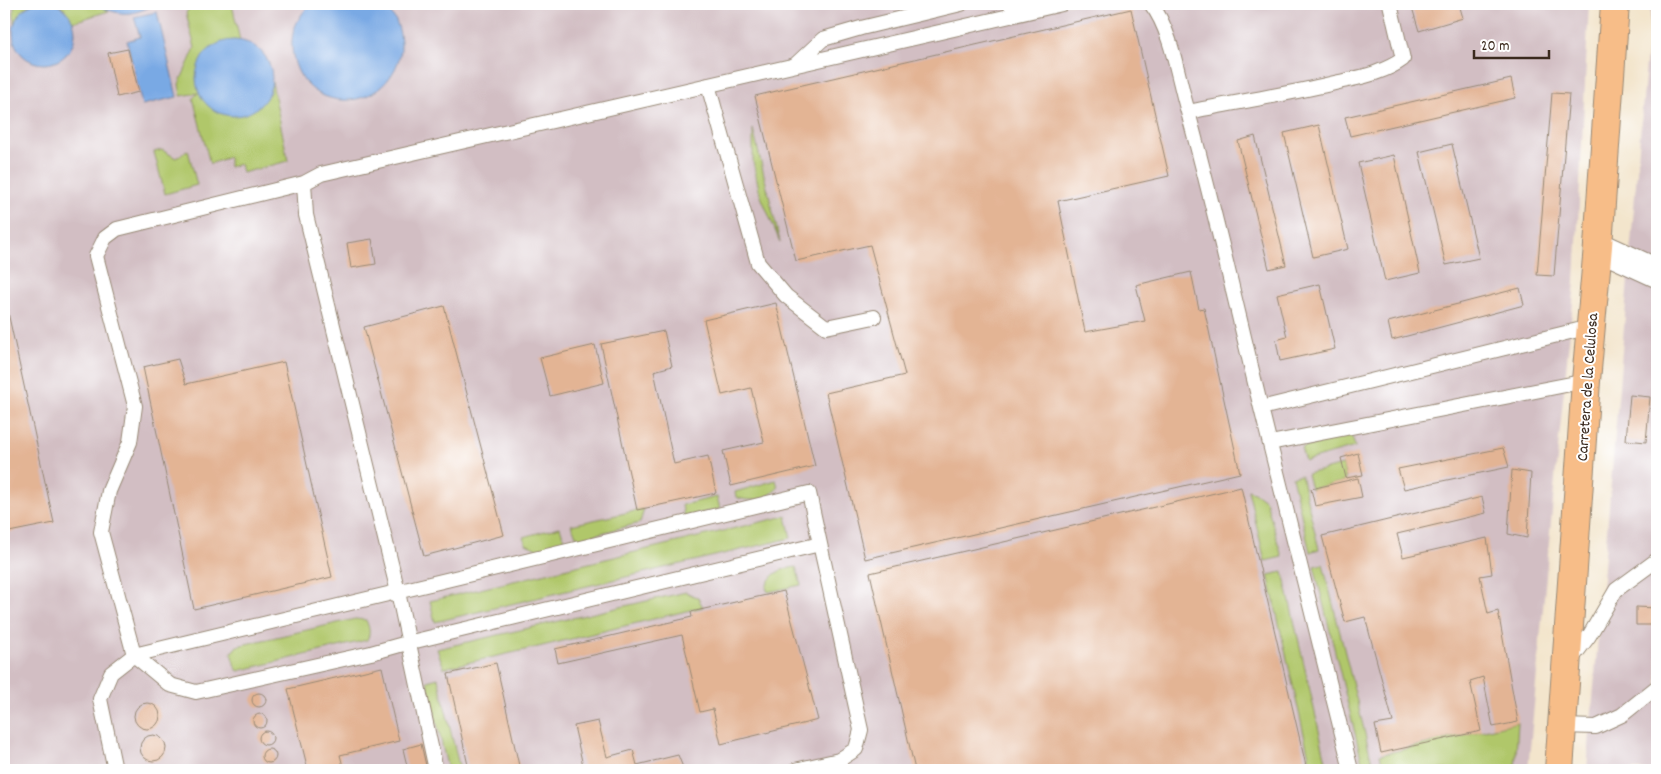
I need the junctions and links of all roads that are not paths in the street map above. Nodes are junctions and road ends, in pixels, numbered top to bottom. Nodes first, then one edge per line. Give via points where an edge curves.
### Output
1 (961, 4) edge
2 (1009, 4) edge
3 (1062, 4) edge
4 (1152, 4) edge
5 (1390, 4) edge
6 (1615, 4) edge
7 (1029, 11) junction
8 (794, 65) junction
9 (708, 85) junction
10 (1188, 112) junction
11 (304, 183) junction
12 (1598, 246) junction
13 (1657, 273) edge
14 (874, 317) dead end
15 (1590, 327) junction
16 (1586, 381) junction
17 (1261, 408) junction
18 (1270, 443) junction
19 (820, 544) junction
20 (1657, 560) edge
21 (398, 592) junction
22 (407, 642) junction
23 (134, 655) junction
24 (1566, 665) junction
25 (1657, 687) edge
26 (1562, 726) junction
27 (115, 770) edge
28 (436, 770) edge
29 (795, 770) edge
30 (1351, 770) edge
31 (1559, 770) edge

1 - 8 lane via 823,39
2 - 7 lane
3 - 7 lane
4 - 10 lane via 1167,36
5 - 10 lane via 1403,59 1394,66 1375,74 1313,89
6 - 12 highway, Carretera de la Celulosa
7 - 8 lane
8 - 9 lane
9 - 11 lane via 320,174
9 - 14 lane via 758,263 786,296 826,327
10 - 17 lane
11 - 21 lane via 306,215
11 - 23 lane via 117,229 105,238 96,256 135,406 130,442 110,491 101,532
12 - 13 street
12 - 15 highway, Carretera de la Celulosa
15 - 16 highway, Carretera de la Celulosa
15 - 17 lane
16 - 18 lane
16 - 24 highway, Carretera de la Celulosa
17 - 18 lane
18 - 30 lane
19 - 21 lane via 809,493
19 - 22 lane
19 - 29 lane via 862,730 856,749 838,760
20 - 24 lane via 1616,590 1589,636
21 - 22 lane
21 - 23 lane
22 - 23 lane via 196,692 170,685
22 - 28 lane
23 - 27 lane via 111,673 100,699
24 - 26 highway, Carretera de la Celulosa
25 - 26 lane via 1622,715 1596,727
26 - 31 highway, Carretera de la Celulosa

